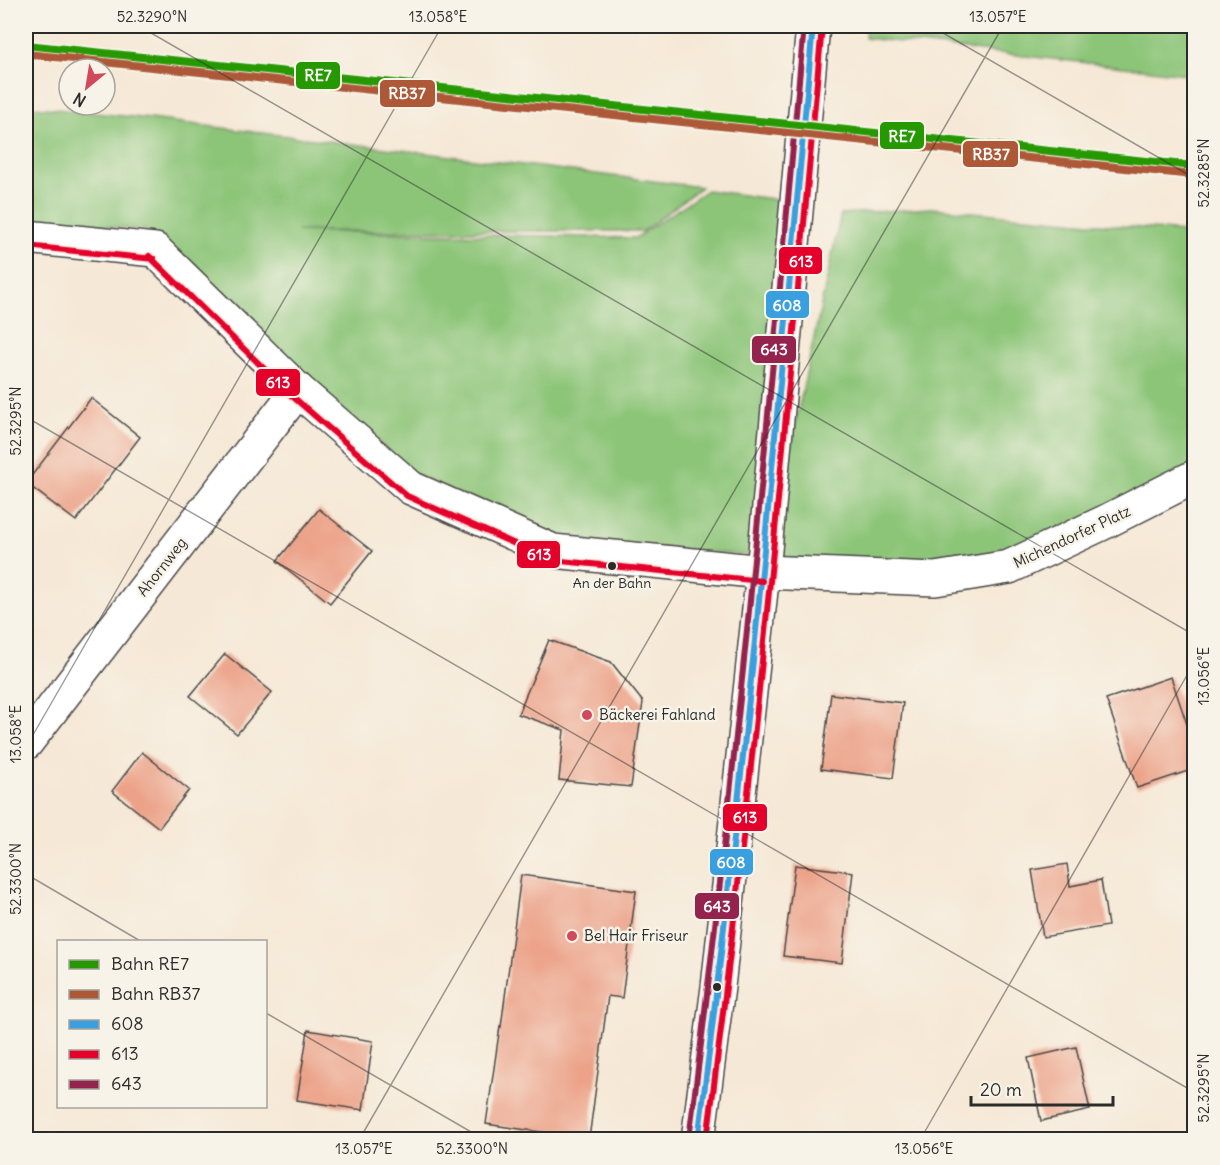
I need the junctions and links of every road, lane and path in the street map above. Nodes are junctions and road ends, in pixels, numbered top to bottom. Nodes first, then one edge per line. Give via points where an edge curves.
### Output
1 (813, 26) edge
2 (26, 237) edge
3 (298, 390) junction
4 (1194, 477) edge
5 (764, 573) junction
6 (26, 743) edge
7 (698, 1140) edge

1 - 5 street
2 - 3 street, Michendorfer Platz via 155,250
3 - 5 street, Michendorfer Platz via 411,488 553,551
3 - 6 street, Ahornweg
4 - 5 street, Michendorfer Platz via 1009,567 935,579
5 - 7 street

